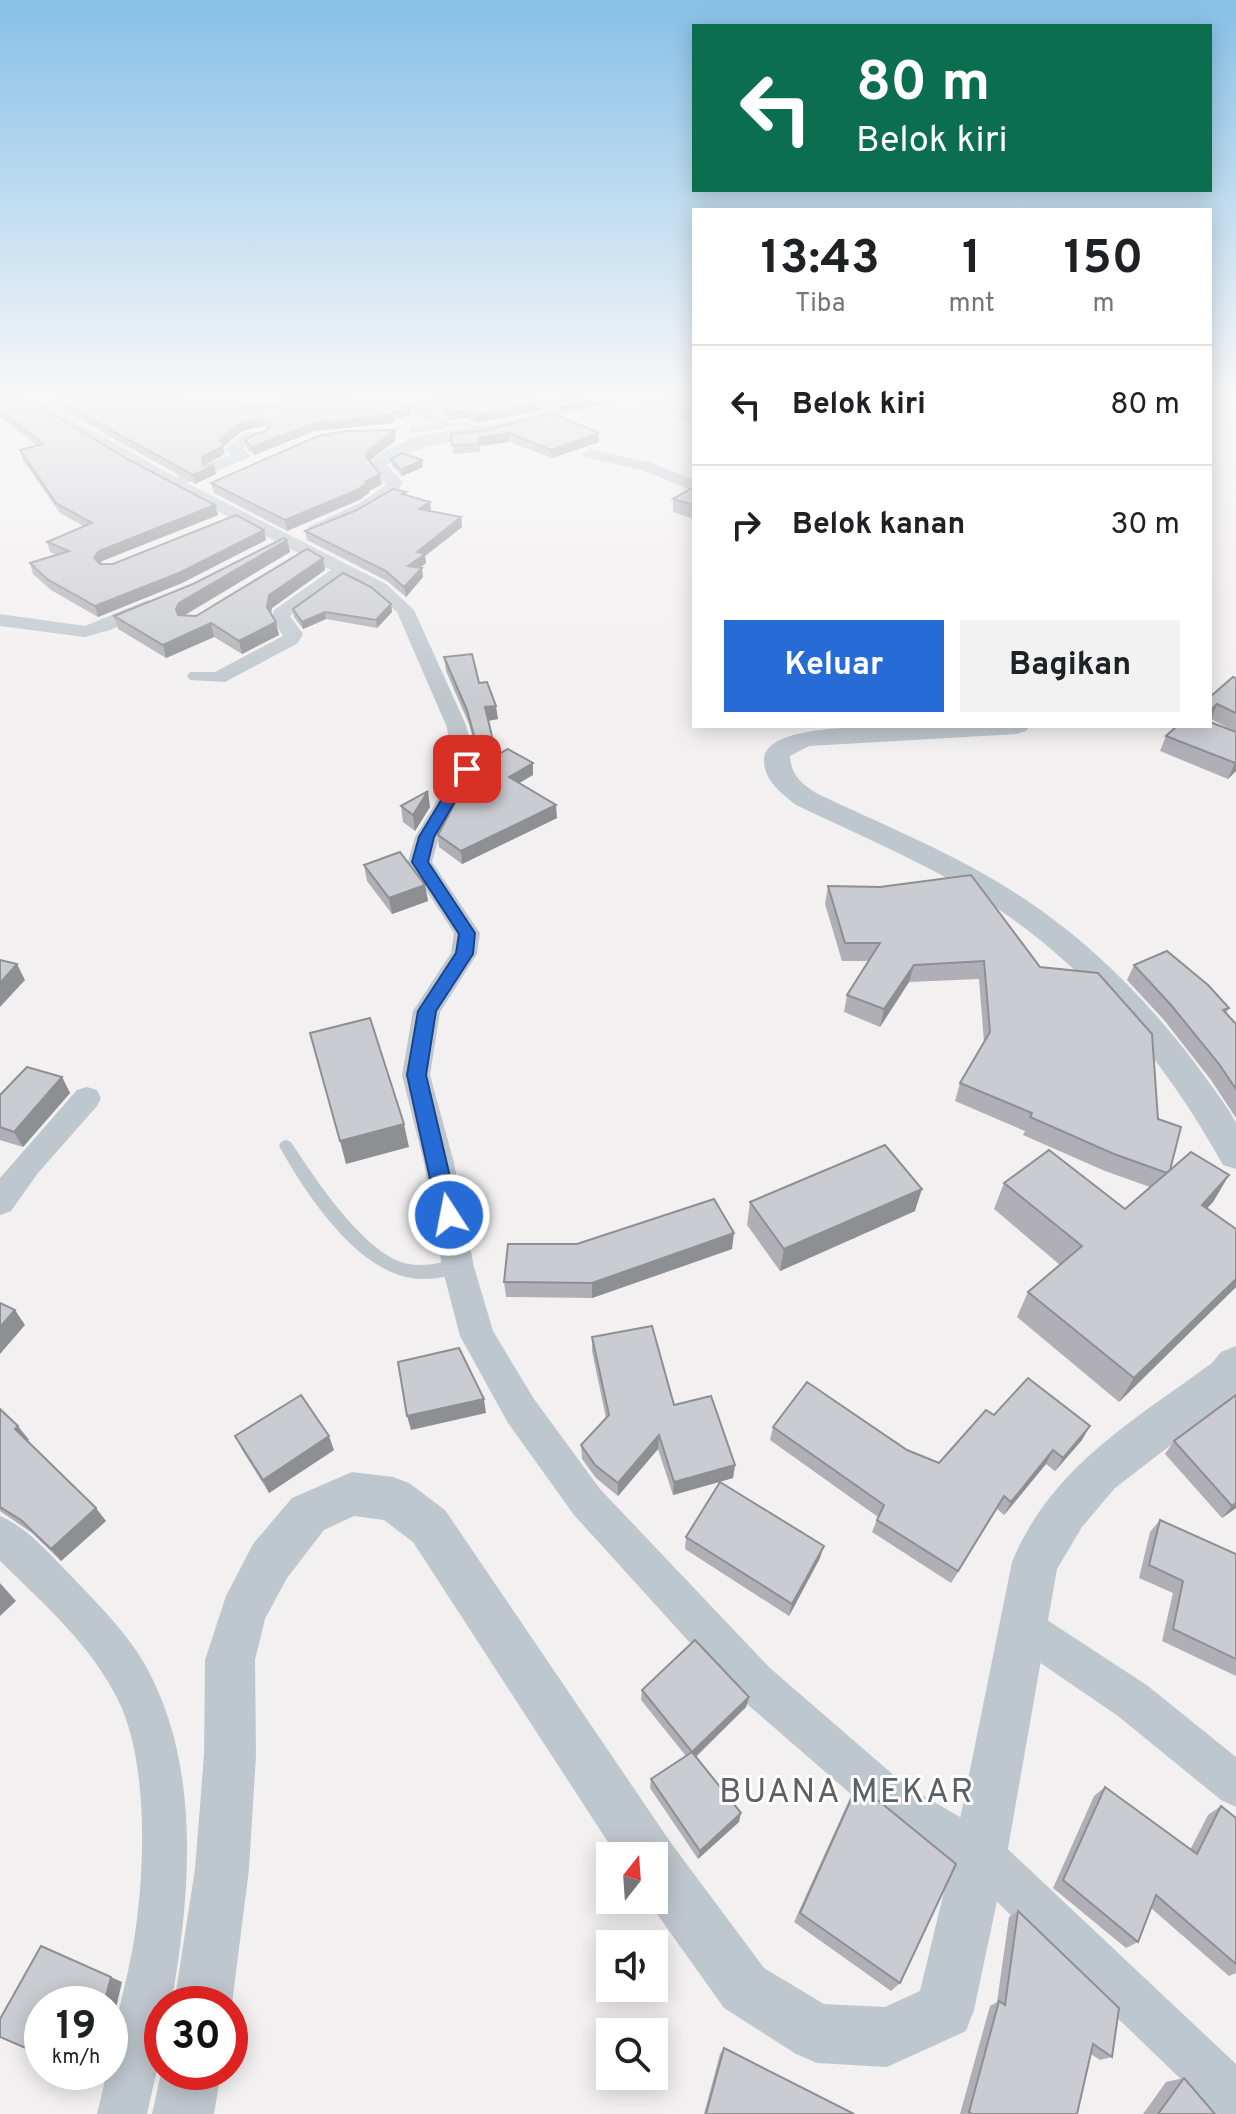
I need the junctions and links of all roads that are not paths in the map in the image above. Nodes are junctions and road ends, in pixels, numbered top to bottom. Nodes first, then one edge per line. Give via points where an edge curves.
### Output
1 (222, 499) edge
2 (377, 499) edge
3 (239, 515) junction
4 (210, 527) edge
5 (286, 552) junction
6 (343, 569) junction
7 (160, 601) edge
8 (0, 620) edge
9 (197, 676) dead end
10 (993, 728) edge
11 (87, 1098) dead end
12 (286, 1146) dead end
13 (1236, 1155) edge
14 (0, 1202) edge
15 (458, 1267) junction
16 (1236, 1365) edge
17 (0, 1535) edge
18 (1021, 1626) junction
19 (1230, 1771) edge
20 (640, 1842) edge
21 (980, 1854) junction
22 (668, 1884) edge
23 (206, 1986) edge
24 (188, 2090) edge
25 (1236, 2098) edge
26 (122, 2114) edge
27 (183, 2114) edge

1 - 3 street
2 - 5 street
3 - 4 street
3 - 5 street
5 - 6 street
6 - 9 street via 281,614 291,639 218,678
6 - 15 street via 380,588 405,610 456,725 467,769 427,837 420,862 467,933 464,954 427,1011 416,1075
7 - 8 street via 85,631
10 - 13 street via 790,745 776,762 785,784 806,799 977,884 1036,921 1171,1052
11 - 14 street
12 - 15 lane via 314,1189 386,1263 404,1271
15 - 21 street via 477,1336 521,1411 587,1502 755,1683 890,1800
16 - 18 street via 1099,1473 1066,1511 1035,1562
17 - 26 street via 104,1642 147,1715 164,1804 164,1889 150,1987
18 - 19 street
18 - 21 street
20 - 23 street via 429,1526 393,1499 352,1494 308,1514 270,1561 243,1613 230,1660 222,1869
21 - 22 street via 945,2010 887,2037 817,2033 744,1988
21 - 25 street
24 - 27 street

